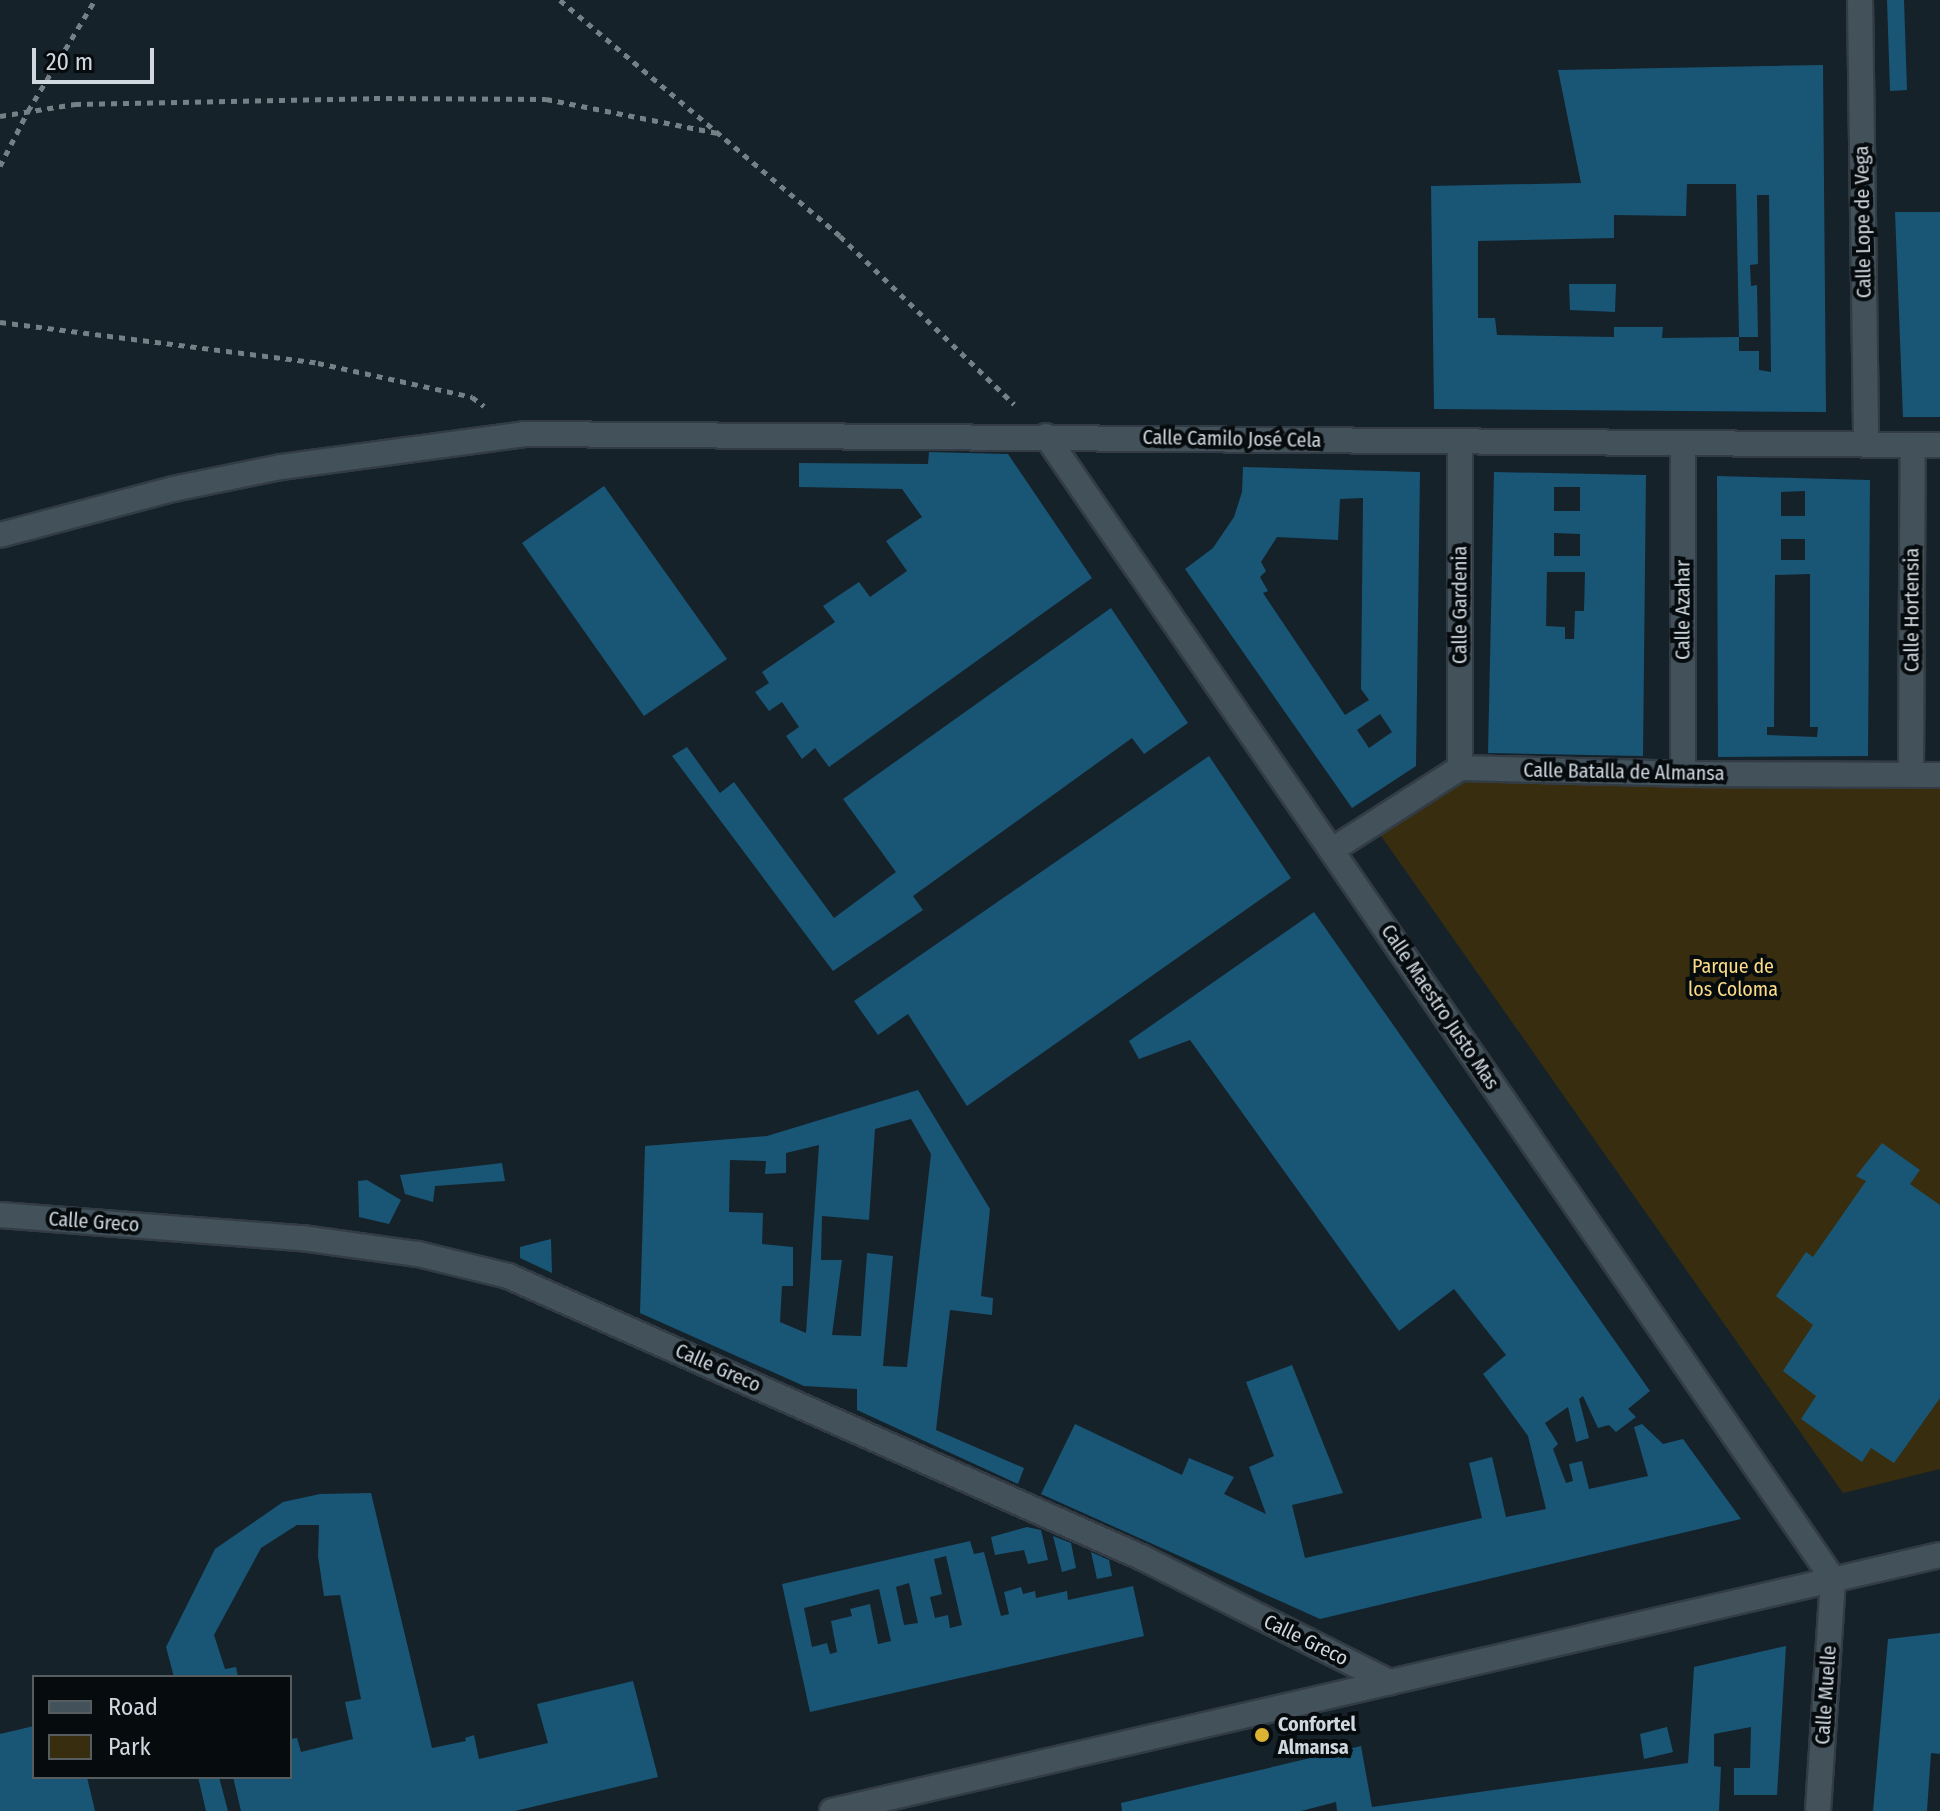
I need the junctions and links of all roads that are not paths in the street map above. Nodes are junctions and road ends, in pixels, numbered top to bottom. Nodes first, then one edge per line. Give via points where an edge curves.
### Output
1 (1860, 0) edge
2 (1046, 436) junction
3 (1460, 442) junction
4 (1866, 444) junction
5 (1683, 445) junction
6 (1913, 445) junction
7 (1940, 445) edge
8 (0, 535) edge
9 (1460, 768) junction
10 (1683, 774) junction
11 (1911, 774) junction
12 (1940, 775) edge
13 (1332, 850) junction
14 (0, 1215) edge
15 (1940, 1555) edge
16 (1833, 1579) junction
17 (1390, 1682) junction
18 (832, 1811) edge
19 (1818, 1811) edge

1 - 4 street, Calle Lope de Vega
2 - 3 street, Calle Camilo José Cela
2 - 8 street, Calle Camilo José Cela via 524,434 281,467
2 - 13 street, Calle Maestro Justo Mas
3 - 5 street, Calle Camilo José Cela
3 - 9 street, Calle Gardenia
4 - 5 street, Calle Camilo José Cela
4 - 6 street, Calle Camilo José Cela
5 - 10 street, Calle Azahar
6 - 7 street, Calle Camilo José Cela
6 - 11 street, Calle Hortensia
9 - 10 street, Calle Batalla de Almansa
9 - 13 street
10 - 11 street, Calle Batalla de Almansa
11 - 12 street, Calle Batalla de Almansa
13 - 16 street, Calle Maestro Justo Mas
14 - 17 street, Calle Greco via 302,1238 418,1254 508,1276 1141,1557
15 - 16 street
16 - 17 street
16 - 19 street, Calle Muelle
17 - 18 street

